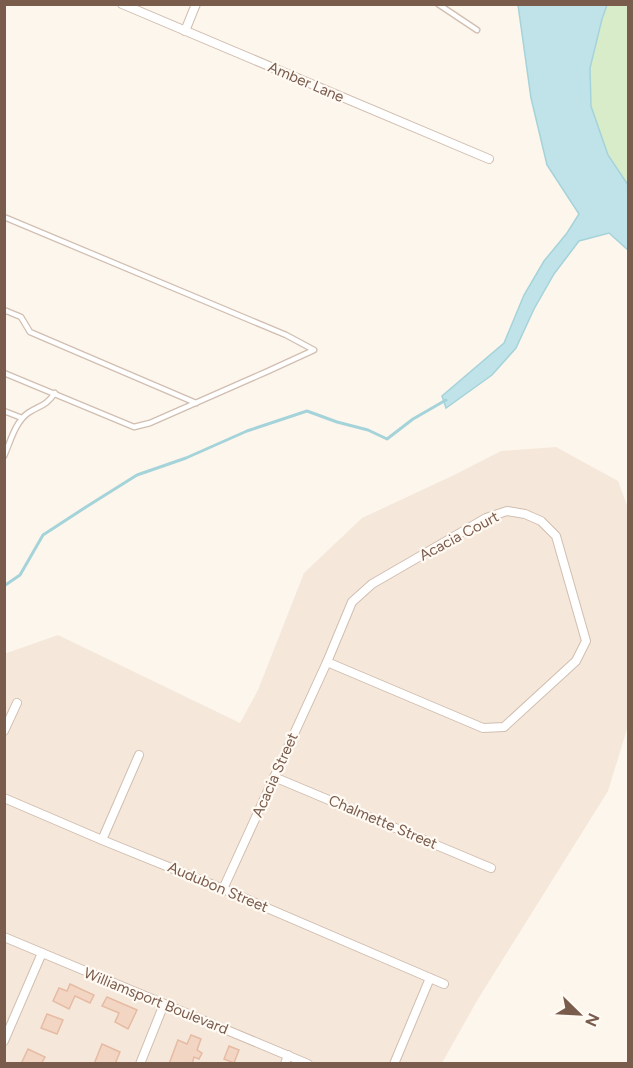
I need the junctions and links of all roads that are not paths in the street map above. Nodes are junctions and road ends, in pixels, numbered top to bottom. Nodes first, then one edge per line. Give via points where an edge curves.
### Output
1 (122, 4) edge
2 (196, 4) edge
3 (438, 4) edge
4 (477, 30) dead end
5 (185, 31) junction
6 (489, 159) dead end
7 (4, 217) edge
8 (4, 310) edge
9 (4, 373) edge
10 (55, 393) junction
11 (196, 403) junction
12 (4, 411) edge
13 (22, 418) junction
14 (4, 456) edge
15 (327, 662) junction
16 (17, 703) dead end
17 (4, 731) edge
18 (139, 755) dead end
19 (274, 777) junction
20 (4, 798) edge
21 (102, 840) junction
22 (491, 868) dead end
23 (224, 889) junction
24 (4, 937) edge
25 (42, 953) junction
26 (430, 978) junction
27 (444, 984) dead end
28 (164, 1004) junction
29 (4, 1041) edge
30 (286, 1059) edge
31 (140, 1064) edge
32 (308, 1064) edge
33 (394, 1064) edge

1 - 5 street, Amber Lane
2 - 5 street
3 - 4 lane
5 - 6 street, Amber Lane
7 - 11 lane via 315,350
8 - 11 lane via 21,317 30,332
9 - 10 lane
10 - 11 lane via 134,427
10 - 13 lane via 48,403
12 - 13 lane
13 - 14 lane
15 - 15 street, Acacia Court via 352,602 372,584 486,518 507,511 525,514 541,521 556,536 586,641 576,661 504,727 483,728
15 - 19 street, Acacia Street
16 - 17 street
18 - 21 street
19 - 22 street, Chalmette Street
19 - 23 street, Acacia Street
20 - 21 street, Audubon Street
21 - 23 street, Audubon Street
23 - 26 street, Audubon Street
24 - 25 street, Williamsport Boulevard
25 - 28 street, Williamsport Boulevard
25 - 29 street
26 - 27 street, Audubon Street
26 - 33 street
28 - 30 street, Williamsport Boulevard
28 - 31 street
30 - 32 street, Williamsport Boulevard

